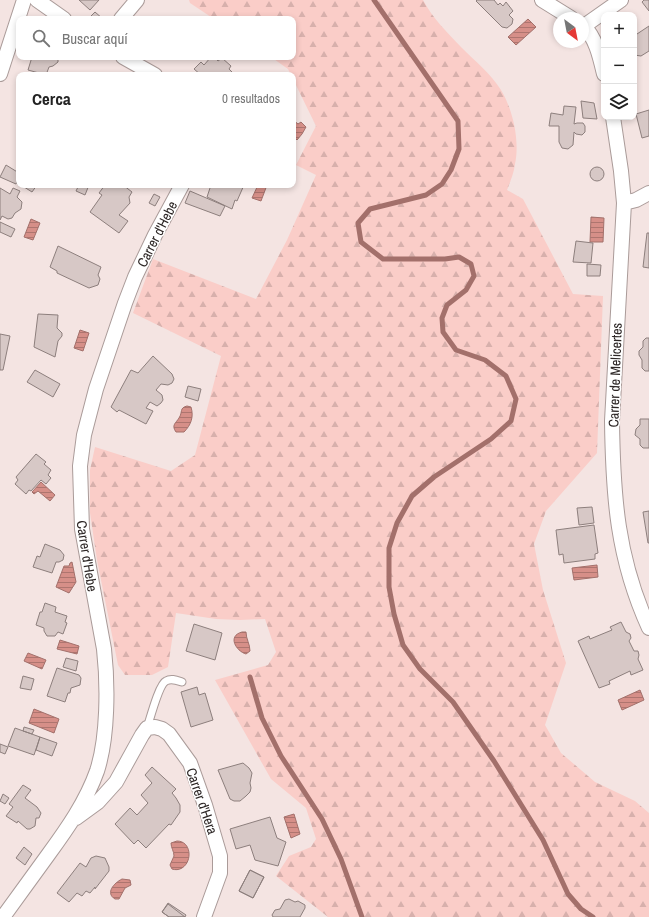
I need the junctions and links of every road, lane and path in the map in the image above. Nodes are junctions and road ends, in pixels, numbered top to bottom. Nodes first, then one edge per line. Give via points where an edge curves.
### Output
1 (24, 0) edge
2 (37, 0) edge
3 (137, 0) edge
4 (542, 0) edge
5 (620, 0) edge
6 (561, 12) edge
7 (19, 16) edge
8 (60, 16) edge
9 (124, 16) edge
10 (589, 22) edge
11 (16, 25) edge
12 (589, 33) edge
13 (128, 60) edge
14 (601, 64) edge
15 (150, 72) edge
16 (0, 74) edge
17 (613, 120) edge
18 (180, 188) edge
19 (649, 193) edge
20 (624, 203) junction
21 (649, 628) edge
22 (182, 682) dead end
23 (146, 728) junction
24 (74, 819) junction
25 (4, 917) edge
26 (204, 917) edge

1 - 7 street
2 - 8 street
3 - 9 street
4 - 6 street
5 - 10 street
11 - 16 street
12 - 14 street
13 - 15 street
17 - 20 street, Carrer de Melicertes
18 - 24 street, Carrer d'Hebe via 155,235 125,302 96,389 84,435 80,466 82,529 106,664 105,724 103,749 97,771
19 - 20 street
20 - 21 street, Carrer de Melicertes via 612,421 614,474 617,518 624,556 634,592
22 - 23 lane via 174,679 165,681 160,687
23 - 24 street via 116,782 98,802
23 - 26 street, Carrer d'Hera via 155,727 169,734 190,763 205,805 220,856 220,873
24 - 25 street, Carrer d'Hebe

